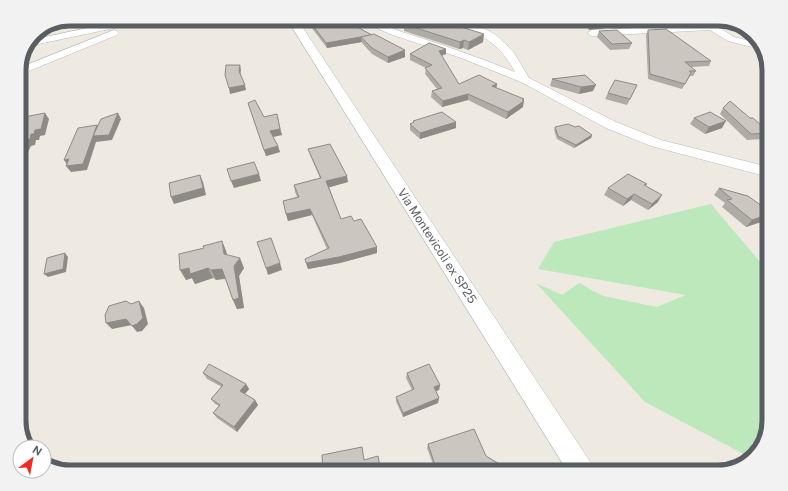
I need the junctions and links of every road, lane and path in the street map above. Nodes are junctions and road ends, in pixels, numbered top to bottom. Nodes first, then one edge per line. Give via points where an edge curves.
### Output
1 (93, 26) edge
2 (112, 26) edge
3 (120, 26) edge
4 (296, 26) edge
5 (379, 26) edge
6 (466, 26) edge
7 (711, 27) joint
8 (99, 29) junction
9 (592, 33) dead end
10 (37, 42) edge
11 (754, 45) edge
12 (26, 69) edge
13 (525, 80) junction
14 (762, 170) edge
15 (577, 465) edge

1 - 8 street
2 - 8 street
3 - 12 street via 116,32
4 - 15 street, Via Montevicoli ex SP25
5 - 13 street
6 - 13 street via 486,32 500,42 514,58
7 - 9 street
7 - 11 street via 731,40
8 - 10 street
13 - 14 street via 611,125 656,143

